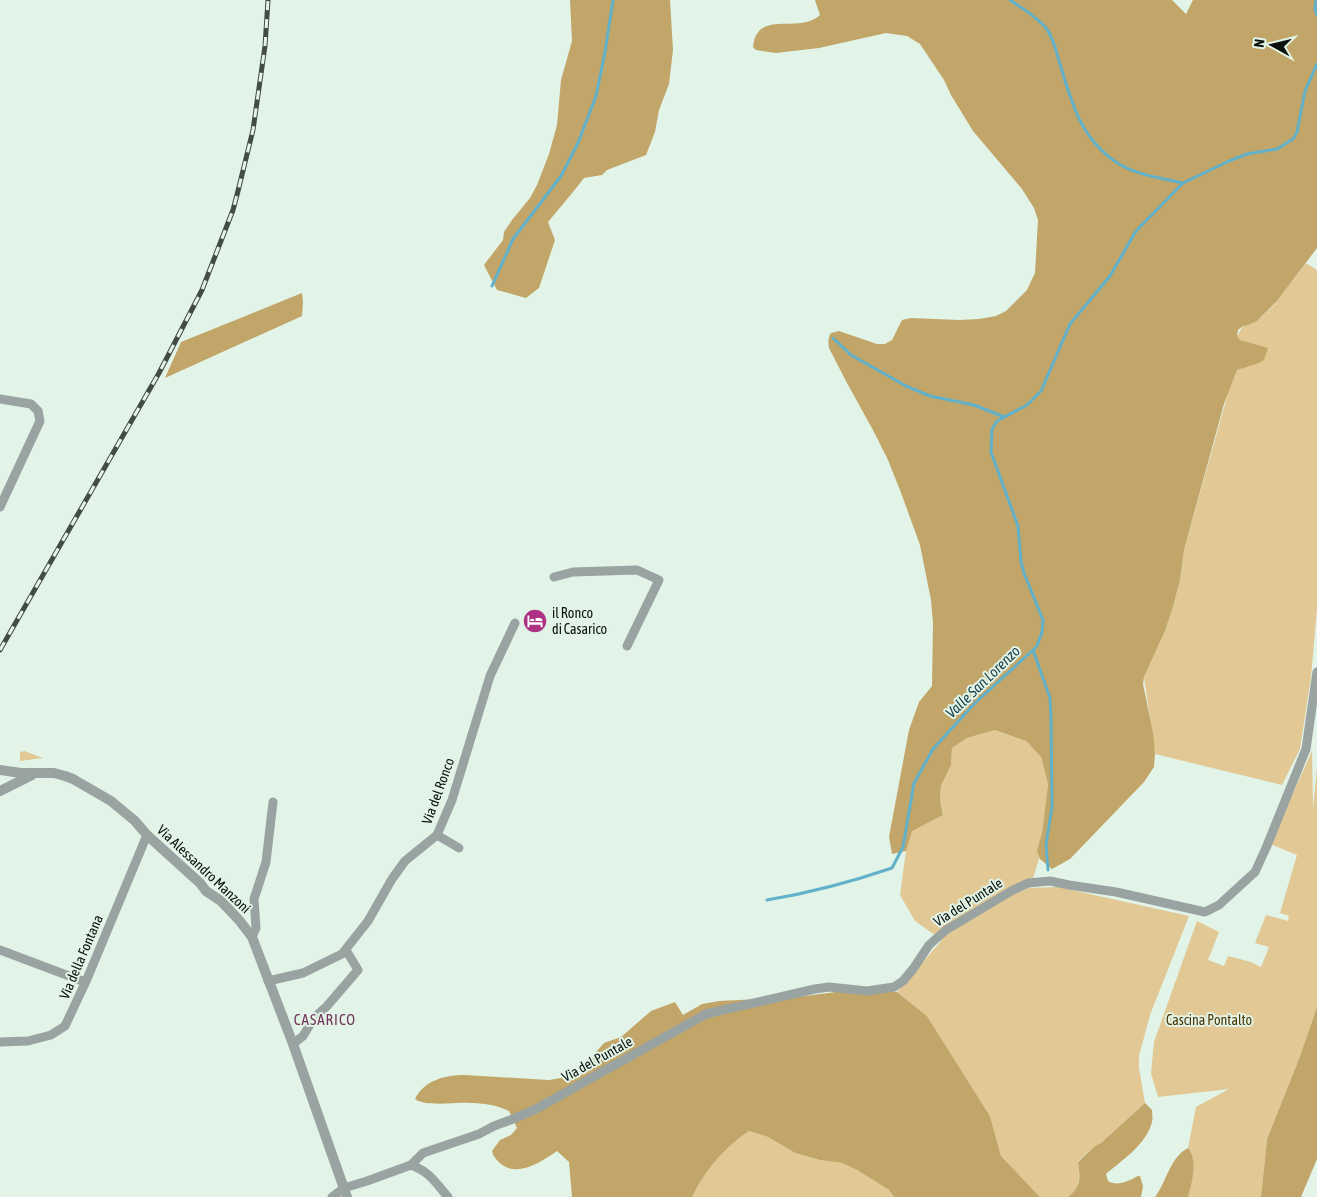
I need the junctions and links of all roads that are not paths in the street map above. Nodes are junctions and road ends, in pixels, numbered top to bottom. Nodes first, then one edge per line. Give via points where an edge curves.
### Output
1 (0, 399) edge
2 (0, 507) edge
3 (554, 576) dead end
4 (514, 623) dead end
5 (627, 646) dead end
6 (1317, 672) edge
7 (0, 771) edge
8 (35, 774) junction
9 (0, 789) edge
10 (273, 802) dead end
11 (147, 834) junction
12 (437, 835) junction
13 (459, 848) dead end
14 (252, 937) junction
15 (0, 950) edge
16 (346, 950) junction
17 (268, 980) junction
18 (85, 982) junction
19 (0, 1042) edge
20 (293, 1044) junction
21 (411, 1164) junction
22 (345, 1192) edge
23 (332, 1197) edge
24 (448, 1197) edge

1 - 2 street via 31,404 38,411 40,421
3 - 5 street via 573,572 637,570 659,580
4 - 12 street, Via del Ronco via 490,676 452,800
6 - 21 street, Via del Puntale via 1306,749 1266,848 1255,872 1219,905 1205,912 1050,881 1028,883 946,930 929,946 903,981 894,986 866,991 829,987 815,989 706,1014 536,1109 479,1134 423,1153
7 - 8 street, Via Alessandro Manzoni
7 - 9 street, Via Alessandro Manzoni
8 - 9 street, Via Alessandro Manzoni
8 - 11 street, Via Alessandro Manzoni via 60,774 73,779 111,801
10 - 14 street via 266,862 254,899 256,928
11 - 14 street, Via Alessandro Manzoni via 206,891 221,901
11 - 18 street, Via della Fontana
12 - 13 street
12 - 16 street, Via del Ronco via 405,861
14 - 17 street, Via Alessandro Manzoni
15 - 18 street
16 - 17 street, Via del Ronco via 303,974
16 - 20 street via 358,970
17 - 20 street, Via Alessandro Manzoni
18 - 19 street, Via della Fontana via 65,1026 51,1035 28,1041
20 - 22 street, Via Alessandro Manzoni
21 - 22 street, Via del Puntale
21 - 24 street via 429,1174
22 - 23 street, Via del Puntale

